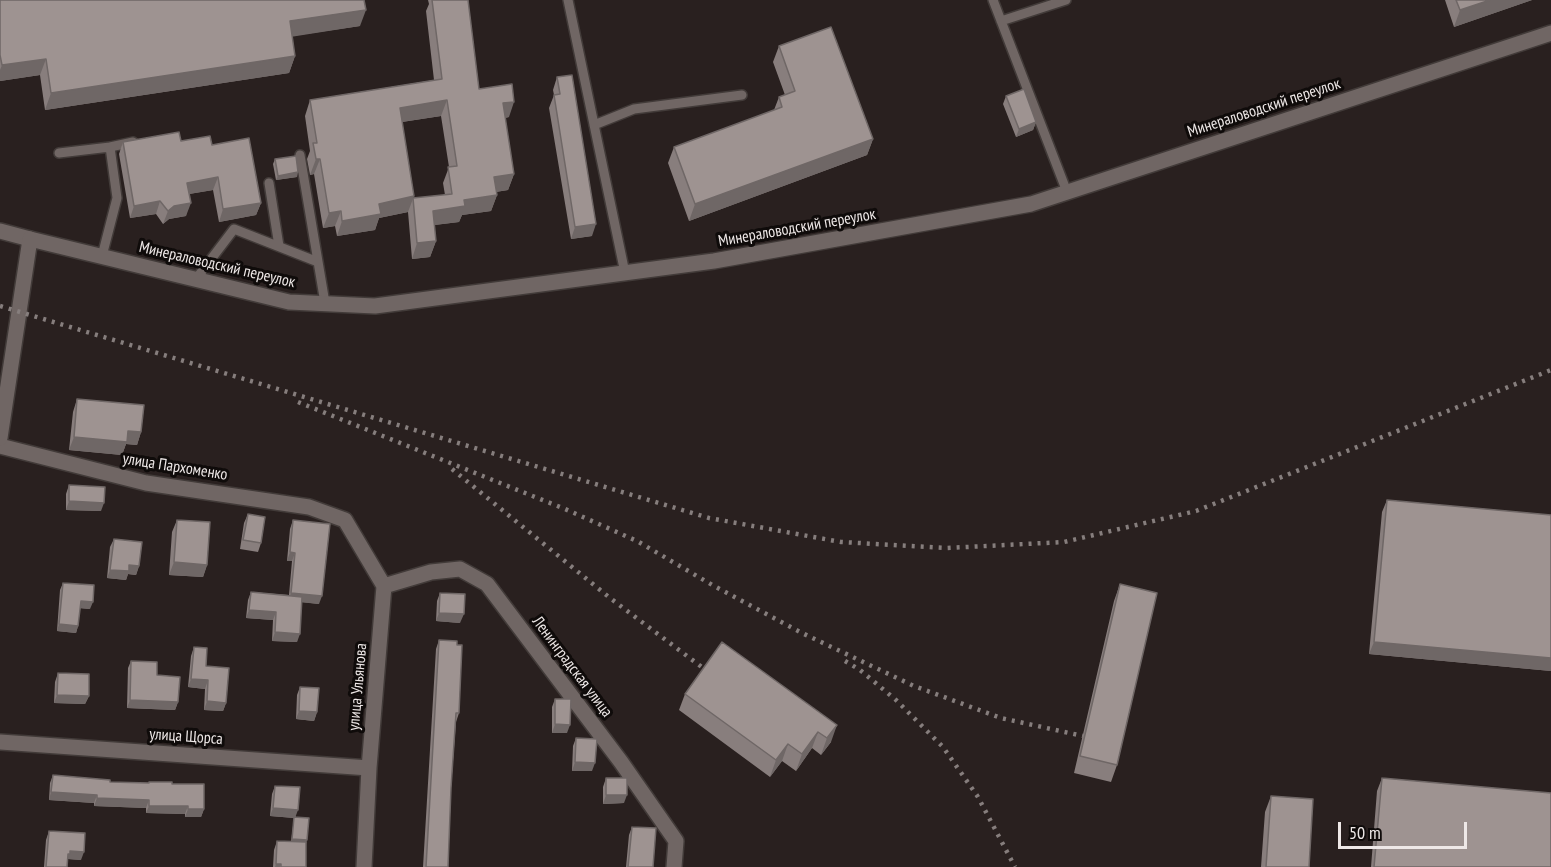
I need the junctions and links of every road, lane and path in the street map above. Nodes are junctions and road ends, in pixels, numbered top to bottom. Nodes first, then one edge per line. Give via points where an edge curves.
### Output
1 (568, 0) edge
2 (993, 0) edge
3 (1066, 0) edge
4 (1001, 21) junction
5 (1551, 33) edge
6 (742, 94) dead end
7 (594, 126) junction
8 (140, 141) edge
9 (110, 147) junction
10 (59, 153) dead end
11 (300, 154) dead end
12 (268, 183) dead end
13 (1067, 192) junction
14 (0, 231) edge
15 (30, 238) junction
16 (279, 246) junction
17 (102, 256) junction
18 (318, 262) junction
19 (625, 273) junction
20 (196, 279) junction
21 (325, 303) junction
22 (0, 429) edge
23 (0, 438) edge
24 (0, 446) edge
25 (384, 586) junction
26 (0, 742) edge
27 (369, 768) junction
28 (364, 867) edge
29 (674, 867) edge

1 - 7 lane
2 - 4 lane
3 - 4 lane
4 - 13 lane
5 - 13 street, Минераловодский переулок
6 - 7 lane via 634,109
7 - 19 lane
8 - 9 lane
9 - 10 lane
9 - 17 lane via 117,198
11 - 18 lane
12 - 16 lane
13 - 19 street, Минераловодский переулок via 1019,206 714,261
14 - 15 street, Минераловодский переулок
15 - 17 street, Минераловодский переулок
15 - 22 street
16 - 18 lane
16 - 20 lane via 234,229
17 - 20 street, Минераловодский переулок
18 - 21 lane
19 - 21 street, Минераловодский переулок via 375,306
20 - 21 street, Минераловодский переулок via 289,302
22 - 23 street
24 - 25 street, улица Пархоменко via 146,483 309,507 345,520
25 - 27 street, улица Ульянова
25 - 29 street, Ленинградская улица via 431,572 459,569 487,584 676,841
26 - 27 street, улица Щорса
27 - 28 street, улица Ульянова

